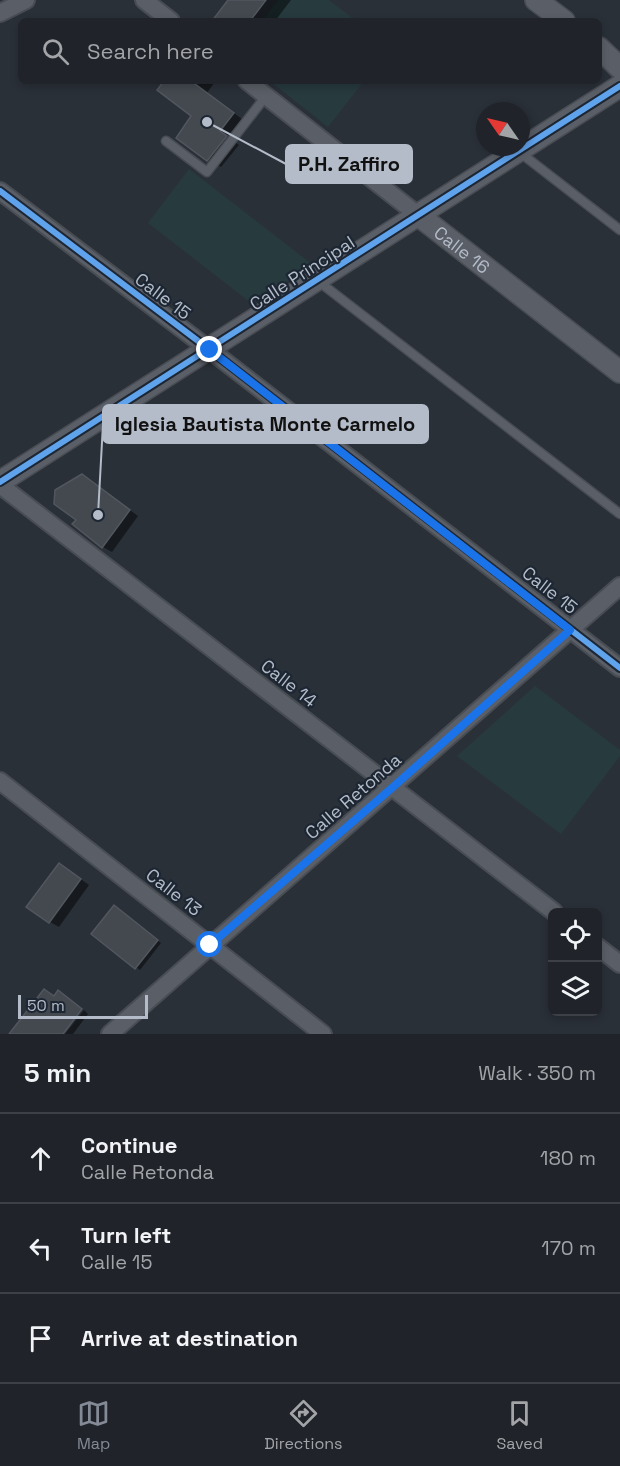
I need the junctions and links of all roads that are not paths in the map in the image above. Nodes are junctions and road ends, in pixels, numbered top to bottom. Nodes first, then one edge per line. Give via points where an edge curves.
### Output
1 (26, 0) edge
2 (144, 0) edge
3 (536, 0) edge
4 (0, 13) edge
5 (167, 18) edge
6 (560, 18) edge
7 (602, 51) edge
8 (620, 68) edge
9 (251, 84) edge
10 (620, 86) edge
11 (266, 96) junction
12 (166, 141) dead end
13 (530, 143) edge
14 (510, 156) edge
15 (524, 156) edge
16 (0, 191) edge
17 (418, 215) junction
18 (620, 230) edge
19 (318, 280) junction
20 (210, 350) junction
21 (620, 372) edge
22 (0, 484) edge
23 (620, 514) edge
24 (620, 586) edge
25 (570, 630) junction
26 (620, 668) edge
27 (0, 781) edge
28 (393, 787) junction
29 (549, 908) edge
30 (210, 945) junction
31 (602, 951) edge
32 (620, 964) edge
33 (110, 1034) edge
34 (323, 1034) edge

1 - 4 street
2 - 5 street
3 - 6 street
7 - 8 street
9 - 11 street, Calle 16
10 - 13 street, Calle Principal
11 - 12 lane via 207,172
11 - 17 street, Calle 16
14 - 17 street, Calle Principal
15 - 18 lane
16 - 20 street, Calle 15
17 - 19 street, Calle Principal
17 - 21 street, Calle 16
19 - 20 street, Calle Principal
19 - 23 lane
20 - 22 street, Calle Principal
20 - 25 street, Calle 15
22 - 28 street, Calle 14
24 - 25 street, Calle Retonda
25 - 26 street, Calle 15
25 - 28 street, Calle Retonda
27 - 30 street, Calle 13
28 - 29 street, Calle 14
28 - 30 street, Calle Retonda
30 - 33 street, Calle Retonda
30 - 34 street, Calle 13
31 - 32 street

